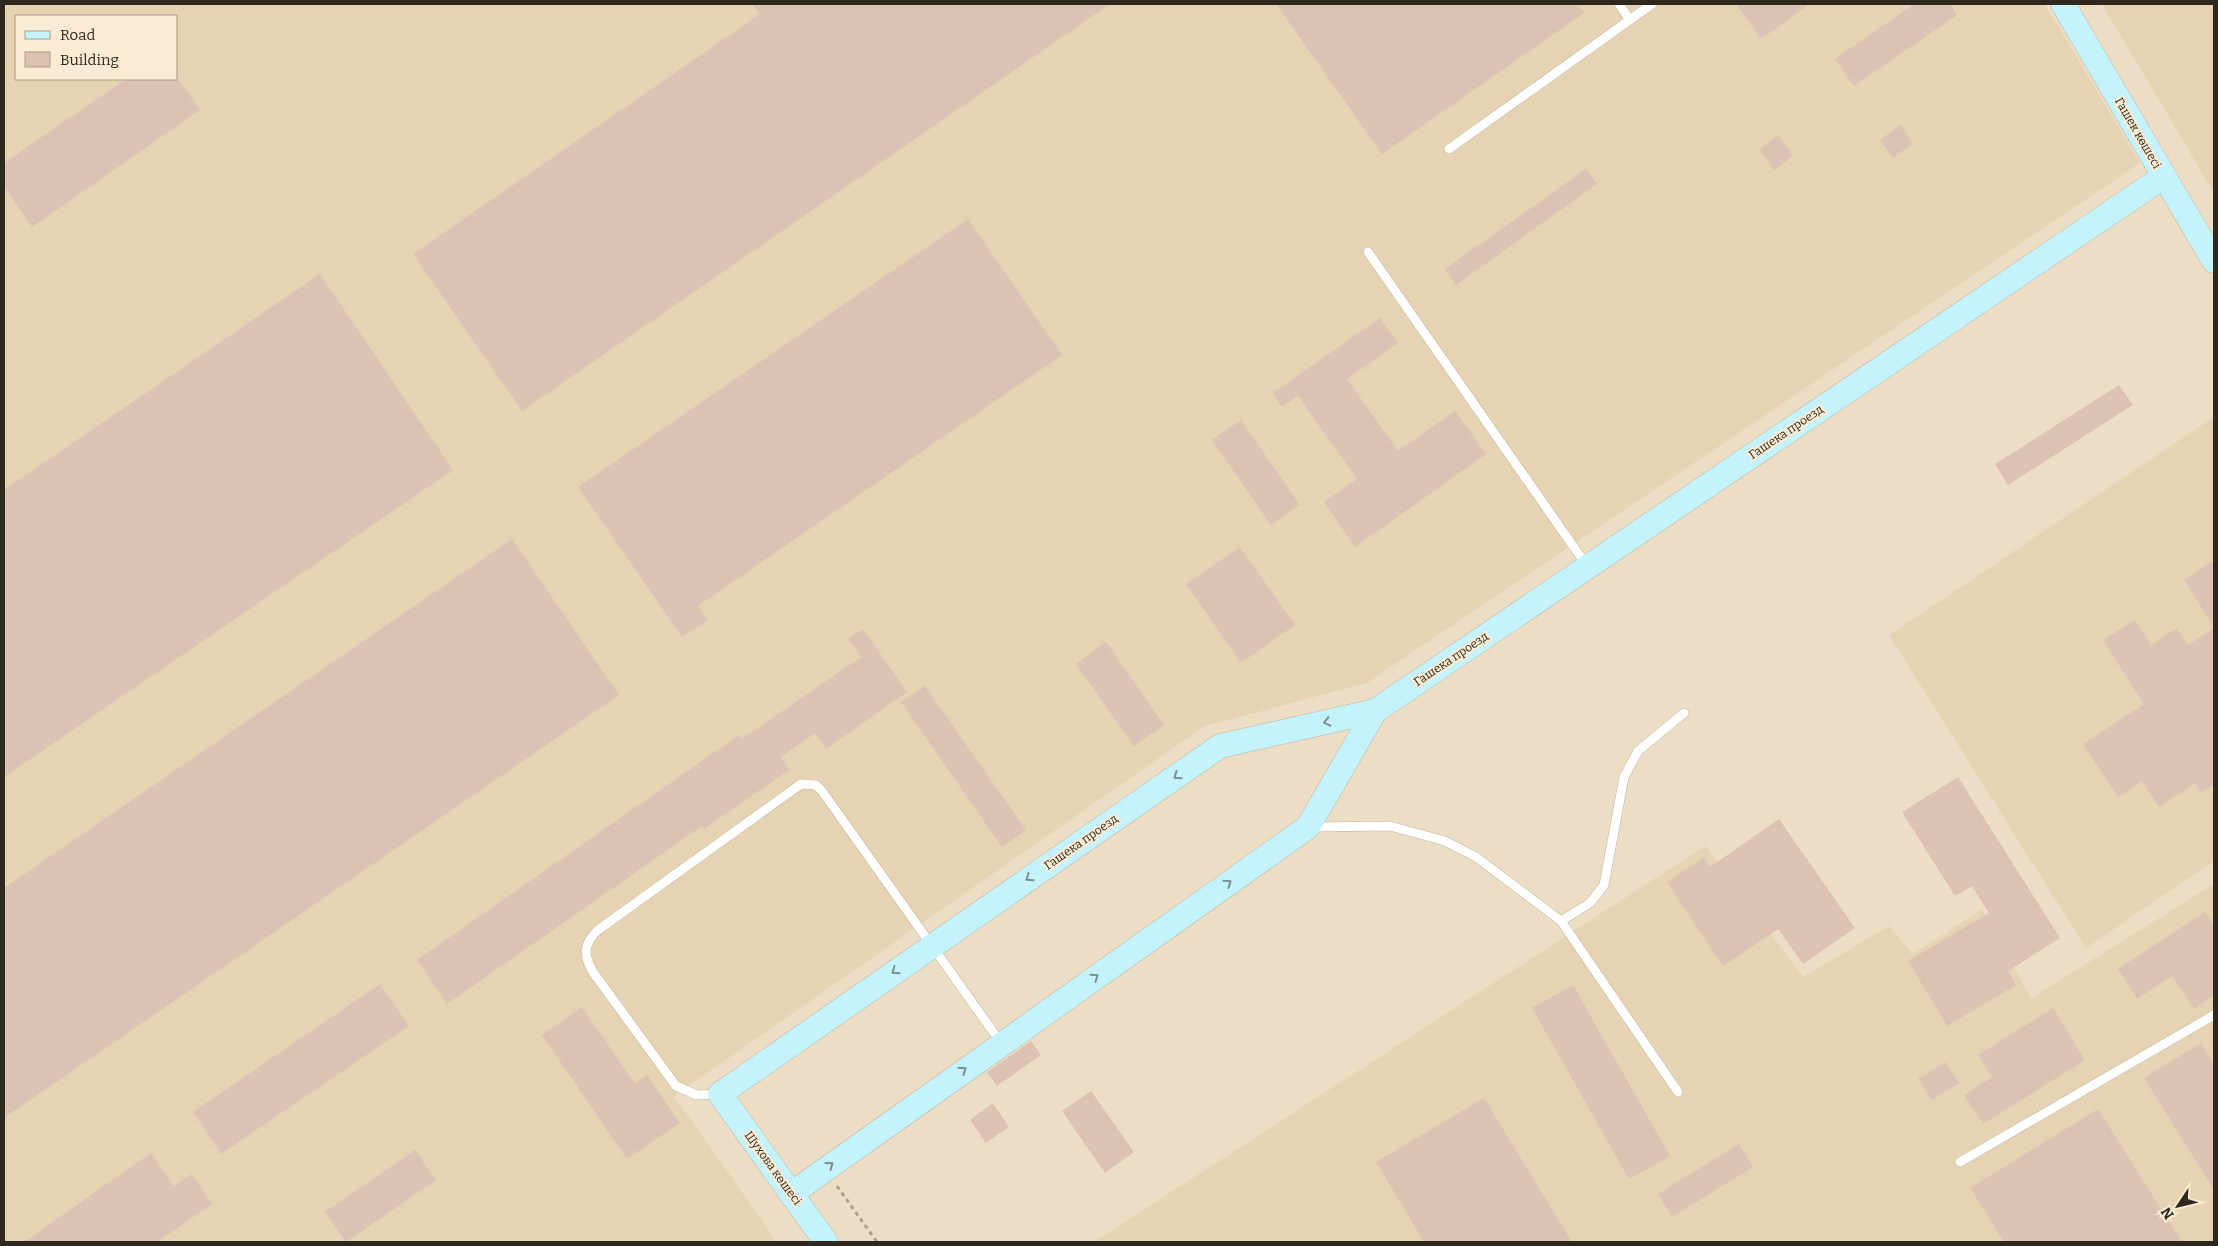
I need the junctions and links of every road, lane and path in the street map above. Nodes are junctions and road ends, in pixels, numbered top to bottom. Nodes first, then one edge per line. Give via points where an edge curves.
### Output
1 (1619, 4) edge
2 (1652, 4) edge
3 (2063, 4) edge
4 (1630, 20) junction
5 (1449, 149) dead end
6 (2163, 177) junction
7 (1368, 252) dead end
8 (2214, 261) edge
9 (1587, 566) junction
10 (1375, 711) junction
11 (1684, 713) dead end
12 (1308, 827) junction
13 (1561, 921) junction
14 (931, 945) junction
15 (2214, 1015) edge
16 (1001, 1043) junction
17 (1678, 1092) dead end
18 (720, 1094) junction
19 (1960, 1162) dead end
20 (825, 1168) junction
21 (791, 1194) junction
22 (826, 1242) edge
23 (877, 1242) edge

1 - 4 lane
2 - 4 lane
3 - 6 street, Гашек көшесі
4 - 5 lane
6 - 8 street, Гашек көшесі
6 - 9 street, Гашека проезд
7 - 9 lane
9 - 10 street, Гашека проезд
10 - 12 street
10 -> 14 street, Гашека проезд via 1220,746
11 - 13 lane via 1638,751 1624,777 1604,885 1590,903
12 - 13 lane via 1390,826 1445,841 1476,857
16 -> 12 street
13 - 17 lane
14 - 16 lane
14 -> 18 street, Гашека проезд
14 - 18 lane via 822,791 808,783 793,788 598,930 589,938 585,948 586,960 593,972 676,1086 697,1095
15 - 19 lane
20 -> 16 street
18 - 21 street, Шухова көшесі
20 - 21 street
20 - 23 path
21 - 22 street, Шухова көшесі

